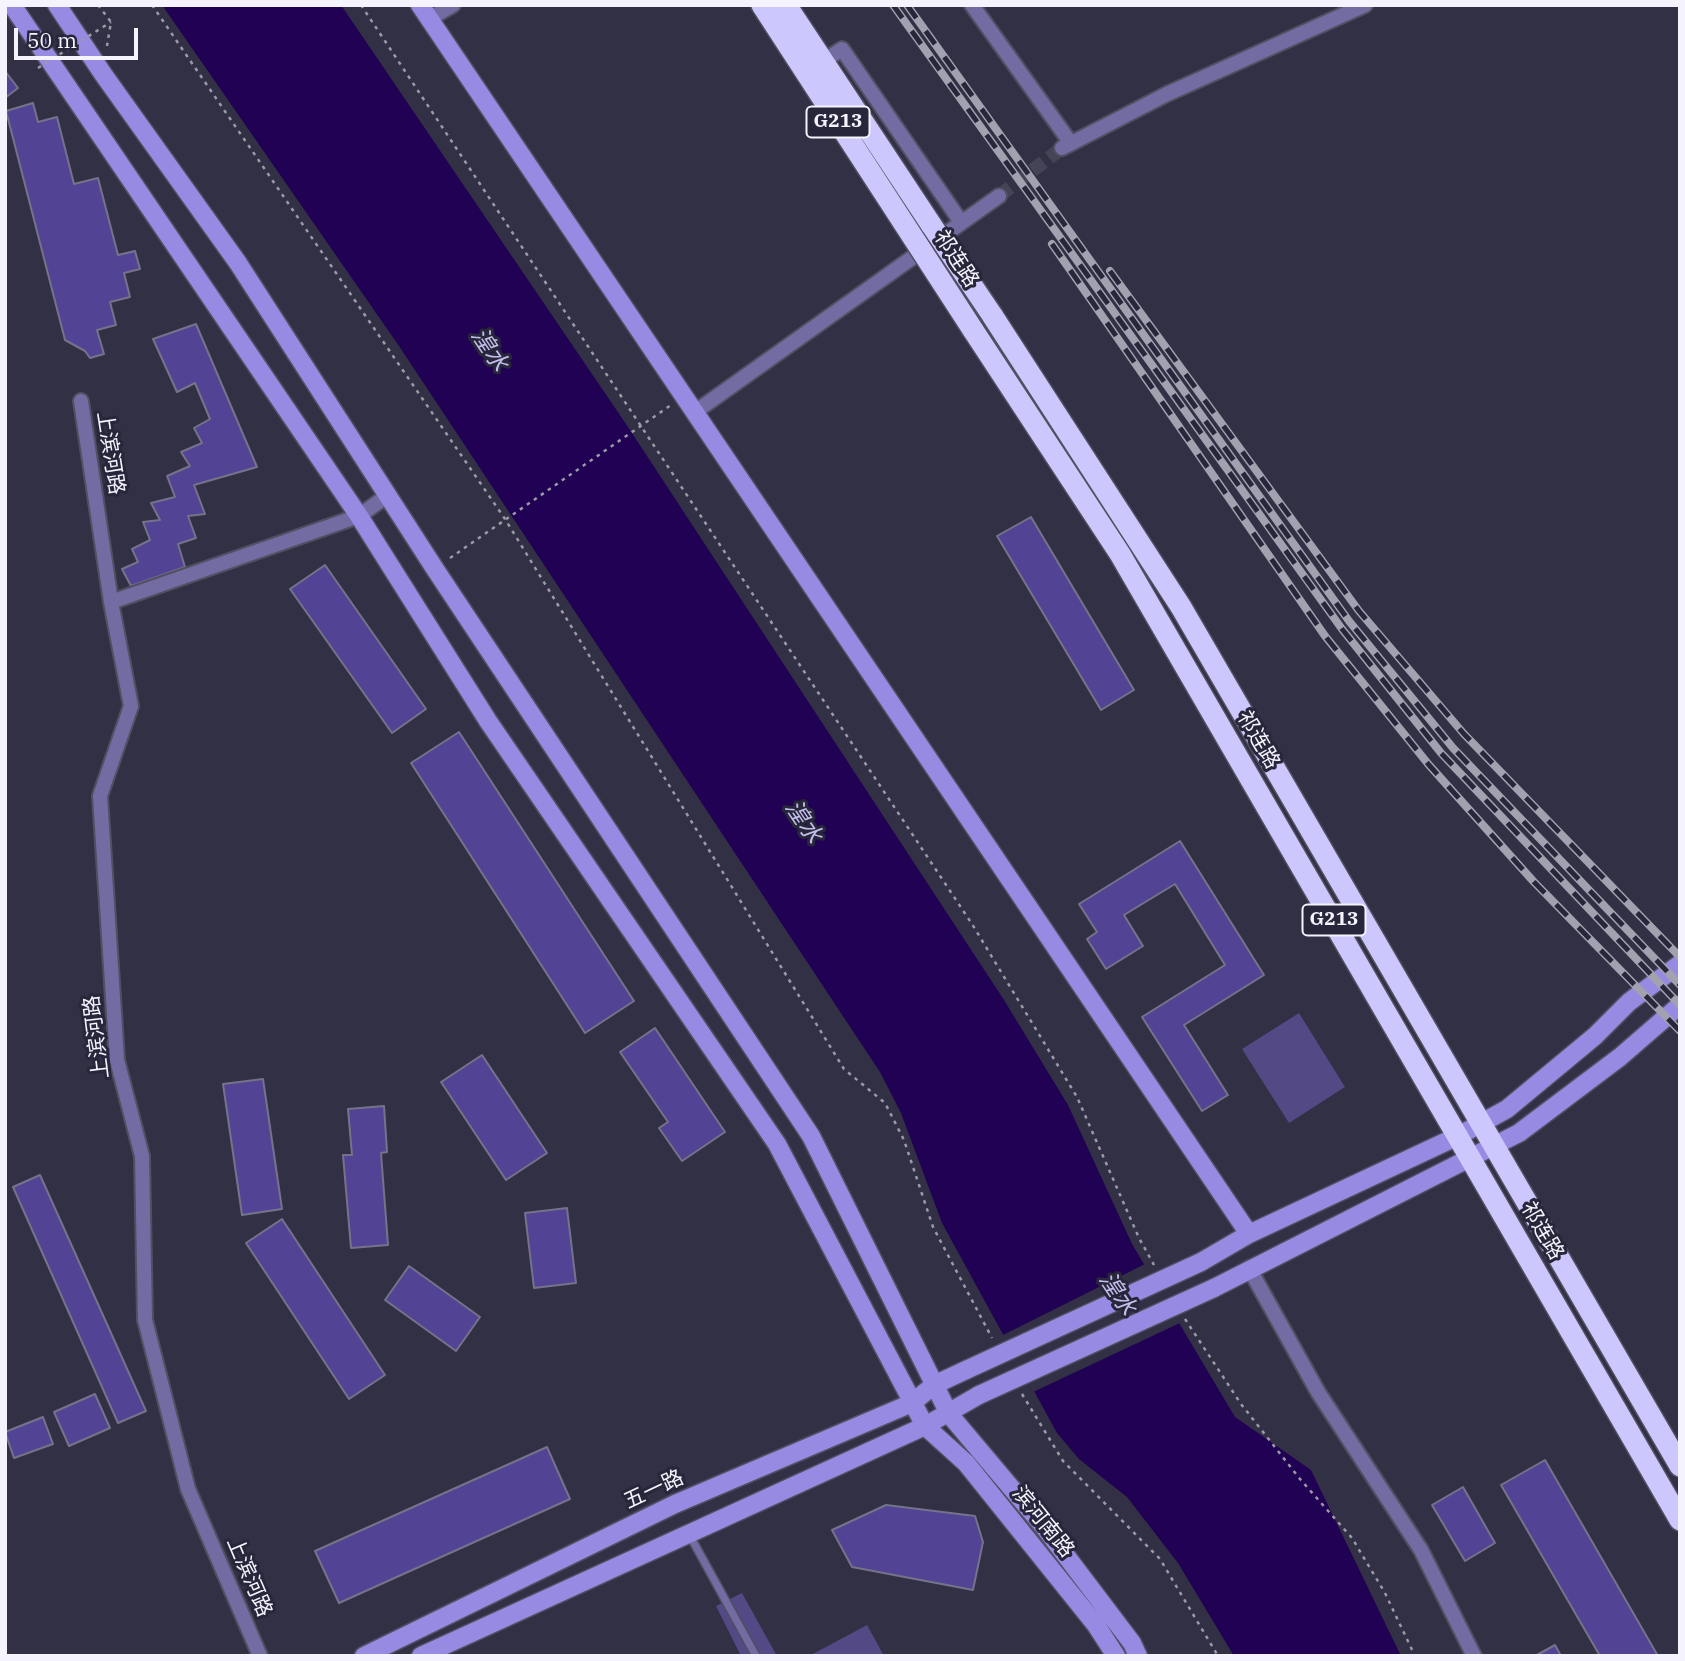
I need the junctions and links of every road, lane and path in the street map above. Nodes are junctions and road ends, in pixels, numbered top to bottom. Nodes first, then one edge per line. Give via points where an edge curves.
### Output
1 (12, 5) edge
2 (57, 5) edge
3 (98, 5) edge
4 (152, 5) edge
5 (361, 5) edge
6 (453, 5) edge
7 (762, 5) edge
8 (786, 5) edge
9 (972, 5) edge
10 (1365, 5) edge
11 (424, 12) edge
12 (111, 22) junction
13 (824, 61) junction
14 (38, 68) dead end
15 (103, 74) junction
16 (999, 196) tunnel mouth
17 (961, 222) junction
18 (683, 397) junction
19 (81, 401) dead end
20 (695, 412) junction
21 (642, 424) junction
22 (388, 495) junction
23 (359, 516) junction
24 (505, 519) junction
25 (435, 569) junction
26 (111, 603) junction
27 (1680, 964) edge
28 (1680, 1005) edge
29 (1480, 1125) junction
30 (1458, 1136) junction
31 (1494, 1146) junction
32 (1471, 1156) junction
33 (1249, 1234) junction
34 (1249, 1268) junction
35 (1159, 1274) dead end
36 (1180, 1310) dead end
37 (996, 1345) dead end
38 (934, 1385) junction
39 (1021, 1392) dead end
40 (912, 1403) junction
41 (949, 1414) junction
42 (925, 1426) junction
43 (1680, 1466) edge
44 (1680, 1520) edge
45 (688, 1533) junction
46 (260, 1656) edge
47 (364, 1656) edge
48 (421, 1656) edge
49 (756, 1656) edge
50 (1115, 1656) edge
51 (1138, 1656) edge
52 (1218, 1656) edge
53 (1415, 1656) edge
54 (1474, 1656) edge

1 - 23 street, 滨河南路
2 - 15 street
3 - 12 path
4 - 24 path
5 - 21 path
6 - 11 street
7 - 30 highway, 祁连路 / G213, bridge via 1127,565
8 - 13 highway, 祁连路 / G213
9 - 10 street via 1066,145
11 - 18 street
12 - 14 path, bridge
12 - 15 path
13 - 17 street via 842,49
13 - 29 highway, 祁连路 / G213, bridge via 1181,607
15 - 22 street via 238,263
16 - 17 street
17 - 20 street
18 - 20 street
18 - 21 path
19 - 26 street, 上滨河路
20 - 33 street
21 - 24 path
21 - 35 path via 972,923 1077,1097
22 - 23 street
22 - 25 street
23 - 26 street
23 - 40 street, 滨河南路 via 488,721 777,1144
24 - 25 path
24 - 37 path via 844,1069 885,1103 904,1140 933,1227
25 - 38 street via 811,1136
26 - 46 street, 上滨河路 via 131,706 100,796 117,1060 142,1156 145,1320 188,1489
27 - 29 street, 五一路 via 1629,1002 1507,1109
28 - 31 street via 1620,1057 1519,1133
29 - 30 street, 五一路
29 - 31 highway, 祁连路 / G213
30 - 32 highway, 祁连路 / G213
30 - 33 street, 五一路
31 - 32 street
31 - 43 highway, 祁连路 / G213
32 - 34 street
32 - 44 highway, 祁连路 / G213
33 - 38 street, 五一路, bridge via 1200,1262
34 - 41 street, bridge via 979,1395
34 - 54 street via 1318,1392 1421,1550
36 - 53 path via 1241,1404 1352,1538
38 - 40 street, 五一路
38 - 41 street
39 - 52 path via 1063,1461 1160,1559
40 - 42 street, 滨河南路
40 - 47 street, 五一路 via 675,1504
41 - 42 street
41 - 51 street via 1045,1528
42 - 45 street
42 - 50 street, 滨河南路 via 966,1463 1096,1625
45 - 48 street
45 - 49 lane

